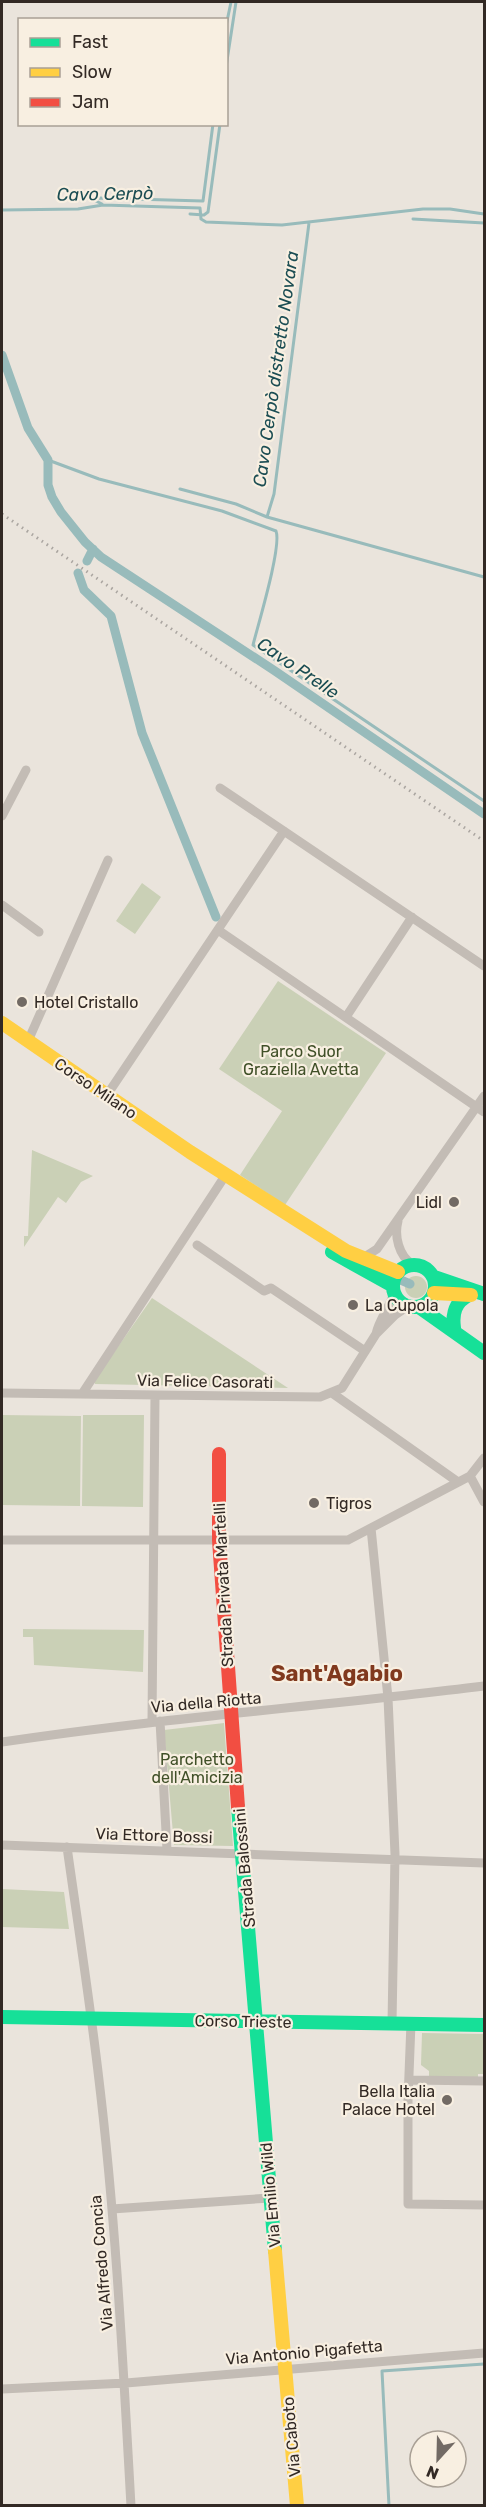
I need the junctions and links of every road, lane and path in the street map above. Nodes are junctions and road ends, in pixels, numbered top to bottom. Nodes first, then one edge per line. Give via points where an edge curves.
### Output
1 (26, 770) dead end
2 (220, 788) dead end
3 (2, 816) edge
4 (284, 831) junction
5 (108, 860) dead end
6 (2, 905) edge
7 (412, 917) junction
8 (218, 930) junction
9 (39, 932) dead end
10 (484, 966) edge
11 (346, 1017) junction
12 (2, 1023) edge
13 (28, 1041) junction
14 (107, 1095) junction
15 (484, 1096) edge
16 (481, 1110) edge
17 (190, 1152) junction
18 (223, 1179) junction
19 (397, 1222) junction
20 (197, 1245) dead end
21 (346, 1251) junction
22 (363, 1258) junction
23 (403, 1269) junction
24 (378, 1270) junction
25 (394, 1290) junction
26 (442, 1292) junction
27 (469, 1295) junction
28 (484, 1295) edge
29 (414, 1306) junction
30 (454, 1328) junction
31 (376, 1334) junction
32 (468, 1342) junction
33 (365, 1351) junction
34 (484, 1353) edge
35 (2, 1393) edge
36 (332, 1393) junction
37 (81, 1394) junction
38 (155, 1395) junction
39 (219, 1454) dead end
40 (484, 1458) edge
41 (472, 1475) junction
42 (458, 1482) junction
43 (484, 1502) edge
44 (371, 1528) junction
45 (2, 1540) edge
46 (155, 1540) junction
47 (219, 1540) junction
48 (484, 1686) edge
49 (388, 1698) junction
50 (230, 1715) junction
51 (156, 1722) junction
52 (2, 1742) edge
53 (2, 1845) edge
54 (67, 1847) junction
55 (167, 1850) junction
56 (243, 1853) junction
57 (394, 1860) junction
58 (484, 1863) edge
59 (2, 2017) edge
60 (91, 2018) junction
61 (255, 2021) junction
62 (392, 2023) junction
63 (411, 2023) junction
64 (484, 2025) edge
65 (410, 2080) junction
66 (484, 2081) edge
67 (270, 2198) junction
68 (484, 2205) edge
69 (112, 2209) junction
70 (484, 2353) edge
71 (285, 2368) junction
72 (126, 2382) junction
73 (2, 2389) edge
74 (131, 2505) edge
75 (297, 2505) edge

1 - 3 street
2 - 4 street
4 - 7 street
4 - 8 street
5 - 13 street
6 - 9 street
7 - 10 street
7 - 11 street
8 - 11 street
8 - 14 street
11 - 16 street
12 - 13 main road, Corso Milano
13 - 14 main road, Corso Milano
14 - 17 main road, Corso Milano
15 - 16 street
16 - 19 street
17 - 18 main road, Corso Milano
17 - 21 main road, Corso Milano
18 - 21 main road
18 - 24 main road, Corso Milano via 343,1259
18 - 37 street
19 - 22 street via 377,1249
19 - 23 street
20 - 33 street via 264,1291 271,1288
21 - 22 main road, Corso Milano
22 - 24 main road, Corso Milano
23 - 24 main road
23 - 25 main road
23 - 26 main road via 424,1267
24 - 25 main road
25 - 29 main road via 399,1300
25 - 31 street
26 - 27 main road
26 - 28 main road
26 - 29 main road
26 - 30 main road via 435,1305
27 - 28 main road
27 - 30 main road via 459,1299 454,1308
29 - 31 street via 395,1315
29 - 32 main road
30 - 32 main road
31 - 33 street
32 - 34 main road
33 - 36 street via 342,1388
35 - 37 street, Via Felice Casorati
36 - 38 street, Via Felice Casorati via 296,1398
36 - 42 street
37 - 38 street, Via Felice Casorati
38 - 46 street
39 - 47 main road, Strada Privata Martelli
40 - 41 street
41 - 42 street
41 - 43 street
42 - 44 street
44 - 47 street via 348,1540
44 - 49 street
45 - 46 street
46 - 47 street
46 - 51 street
47 - 50 main road, Strada Privata Martelli
48 - 49 street, Via della Riotta
49 - 50 street, Via della Riotta
49 - 57 street
50 - 51 street, Via della Riotta
50 - 56 main road, Strada Balossini
51 - 52 street, Via della Riotta
51 - 55 street
53 - 54 street, Via Ettore Bossi
54 - 55 street, Via Ettore Bossi
54 - 60 street, Via Alfredo Concia
55 - 56 street, Via Ettore Bossi
56 - 57 street, Via Ettore Bossi
56 - 61 main road, Strada Balossini
57 - 58 street, Via Ettore Bossi
57 - 62 street
59 - 60 main road, Corso Trieste
60 - 61 main road, Corso Trieste
60 - 69 street, Via Alfredo Concia
61 - 62 main road, Corso Trieste
61 - 67 main road, Via Emilio Wild
62 - 63 main road, Corso Trieste
63 - 64 main road, Corso Trieste
63 - 65 street
65 - 66 street
65 - 68 street via 408,2204
67 - 69 street
67 - 71 main road, Via Emilio Wild
69 - 72 street, Via Alfredo Concia
70 - 71 street, Via Antonio Pigafetta
71 - 72 street, Via Antonio Pigafetta
71 - 75 main road, Via Caboto
72 - 73 street, Via Antonio Pigafetta
72 - 74 street, Via Alfredo Concia

